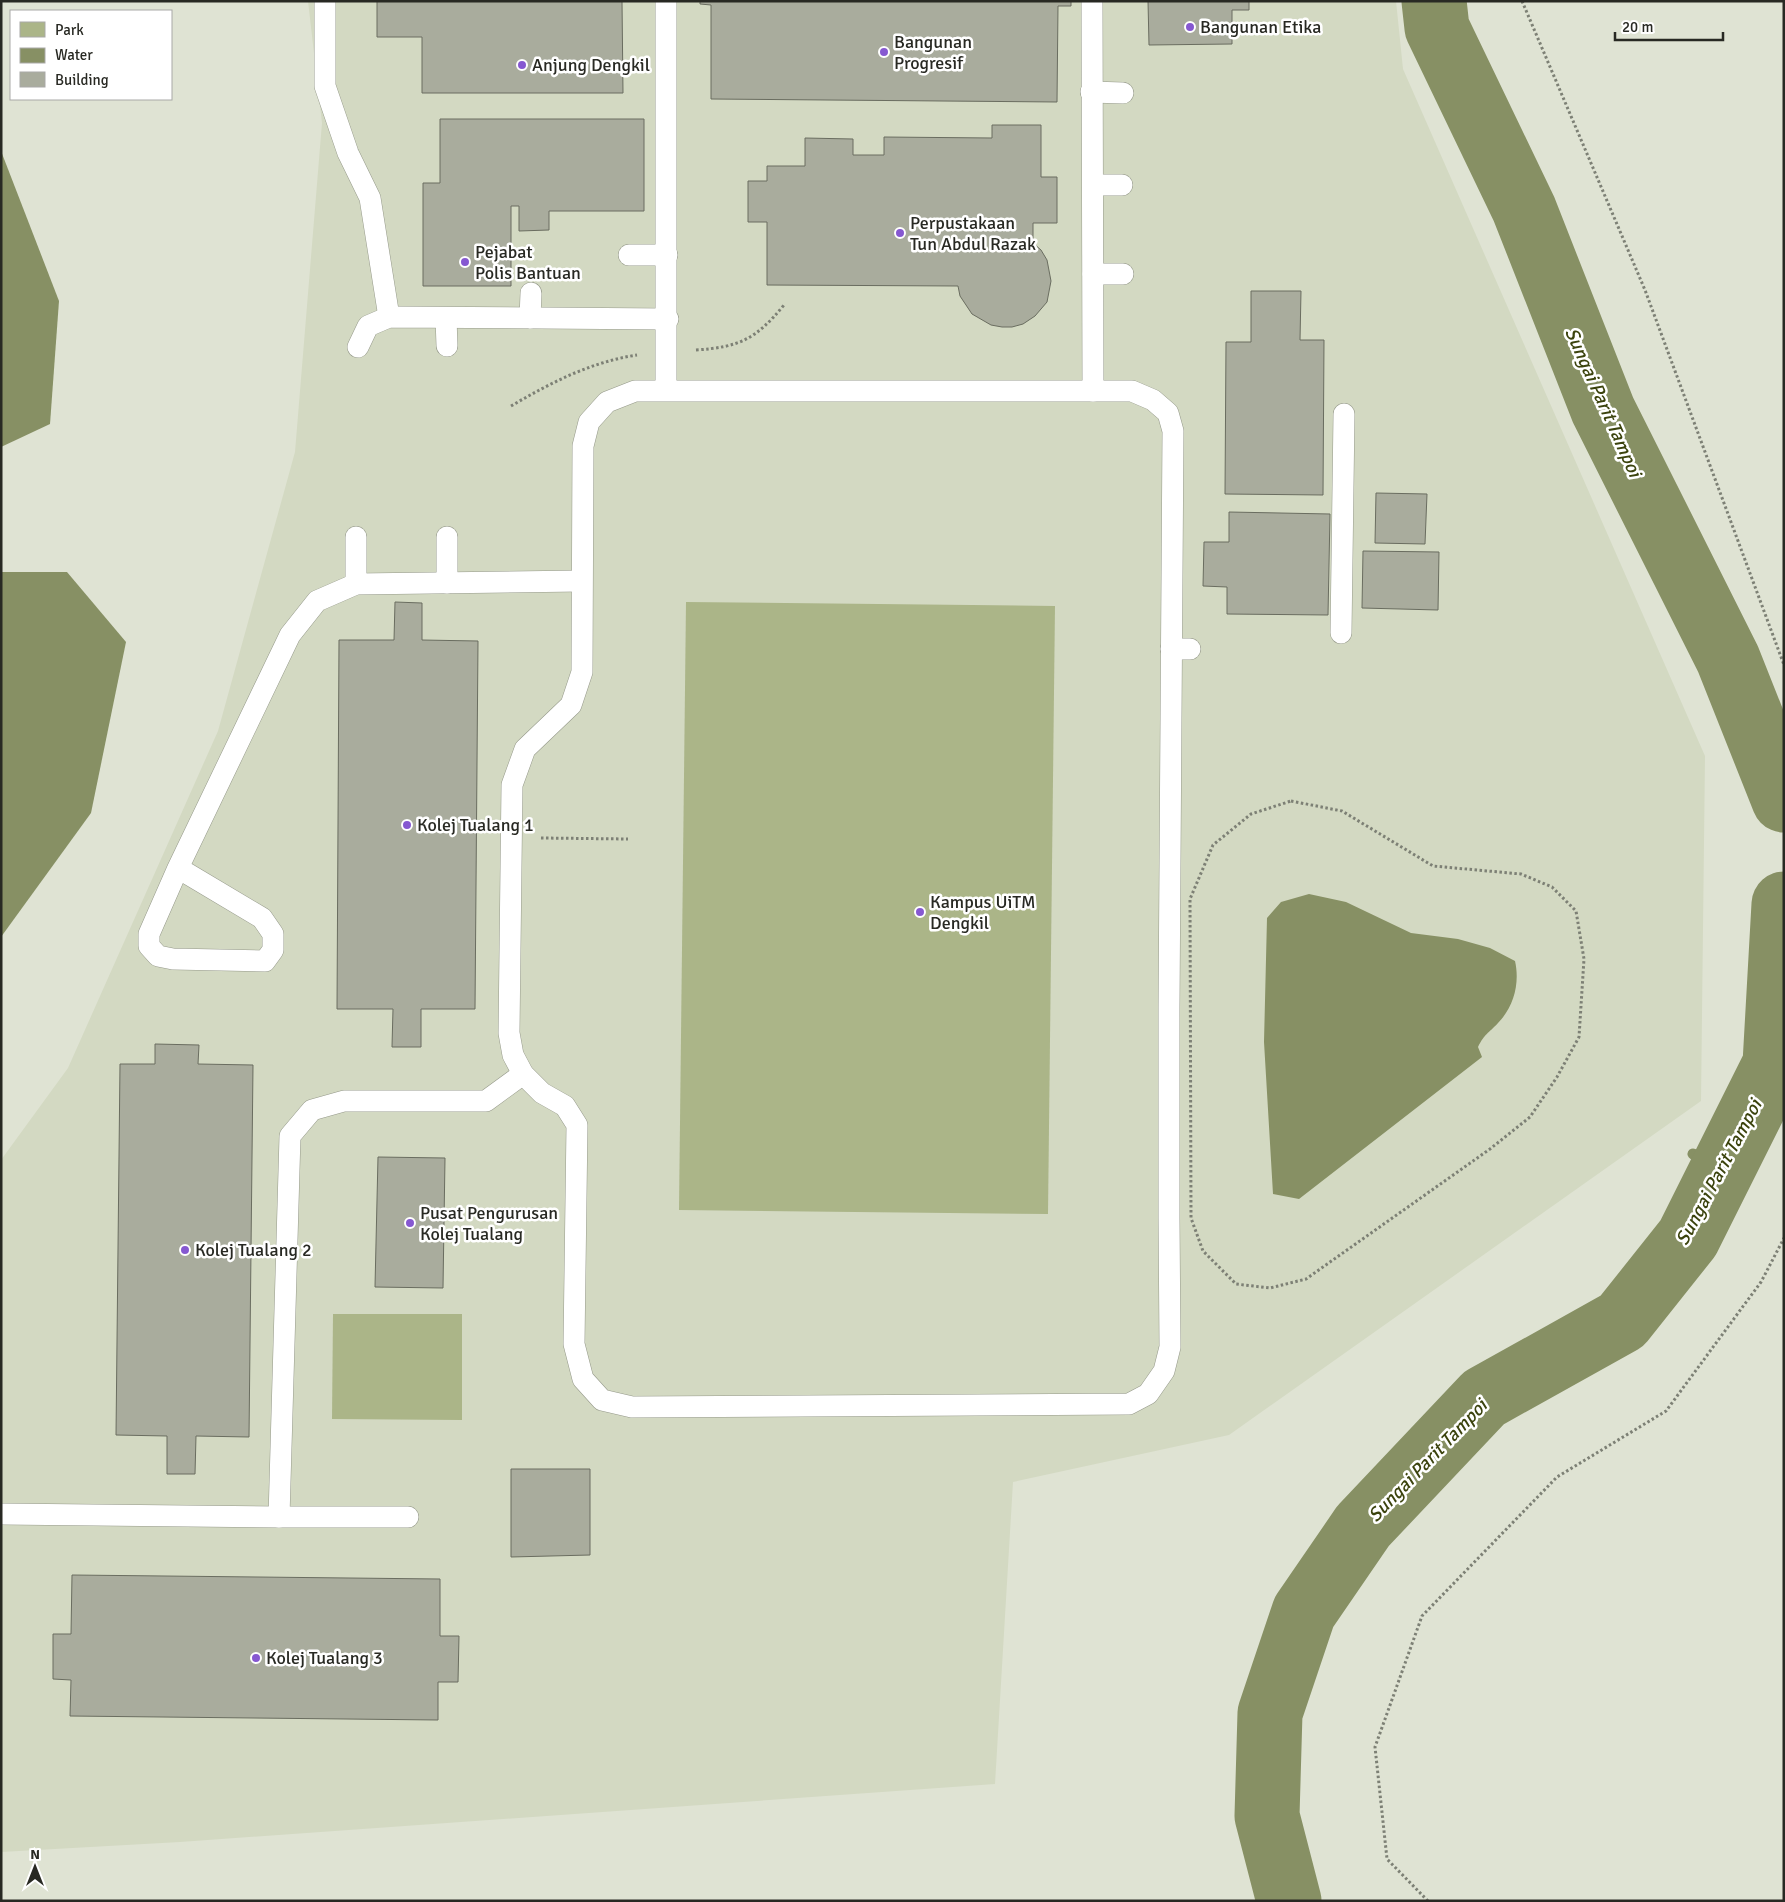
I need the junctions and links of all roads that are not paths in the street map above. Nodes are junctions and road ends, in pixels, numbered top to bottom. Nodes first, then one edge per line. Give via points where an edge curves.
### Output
1 (325, 1) edge
2 (666, 1) edge
3 (1092, 1) edge
4 (1092, 92) junction
5 (1123, 93) dead end
6 (1093, 186) junction
7 (1122, 186) dead end
8 (629, 254) dead end
9 (667, 255) junction
10 (1093, 274) junction
11 (1123, 274) dead end
12 (530, 293) dead end
13 (389, 317) junction
14 (446, 318) junction
15 (530, 318) junction
16 (668, 320) junction
17 (447, 346) dead end
18 (358, 347) dead end
19 (666, 392) junction
20 (1093, 392) junction
21 (1344, 414) dead end
22 (356, 537) dead end
23 (447, 537) dead end
24 (581, 581) junction
25 (447, 583) junction
26 (356, 584) junction
27 (1341, 633) dead end
28 (178, 868) junction
29 (523, 1074) junction
30 (1, 1514) edge
31 (279, 1517) junction
32 (408, 1517) dead end

1 - 13 lane via 325,86 348,153 370,198
2 - 9 lane
3 - 4 lane
4 - 5 lane
4 - 6 lane
6 - 7 lane
6 - 10 lane
8 - 9 lane
9 - 16 lane
10 - 11 lane
10 - 20 lane
12 - 15 lane
13 - 14 lane
13 - 18 lane via 368,326
14 - 15 lane
14 - 17 lane
15 - 16 lane
16 - 19 lane
19 - 20 lane
19 - 24 lane via 635,392 607,402 589,422 583,446
20 - 29 lane via 1132,392 1153,400 1168,413 1174,431 1180,649 1169,1218 1170,1347 1164,1371 1148,1394 1129,1404 632,1407 602,1400 583,1379 574,1344 577,1125 565,1106 542,1093
21 - 27 lane
22 - 26 lane
23 - 25 lane
24 - 25 lane
24 - 29 lane via 582,672 571,705 524,749 512,785 509,1033 513,1055
25 - 26 lane
26 - 28 lane via 317,601 290,635
28 - 28 lane via 262,918 273,934 272,950 265,961 172,960 158,956 149,946 149,934
29 - 31 lane via 486,1101 344,1101 312,1110 290,1136
30 - 31 lane
31 - 32 lane

